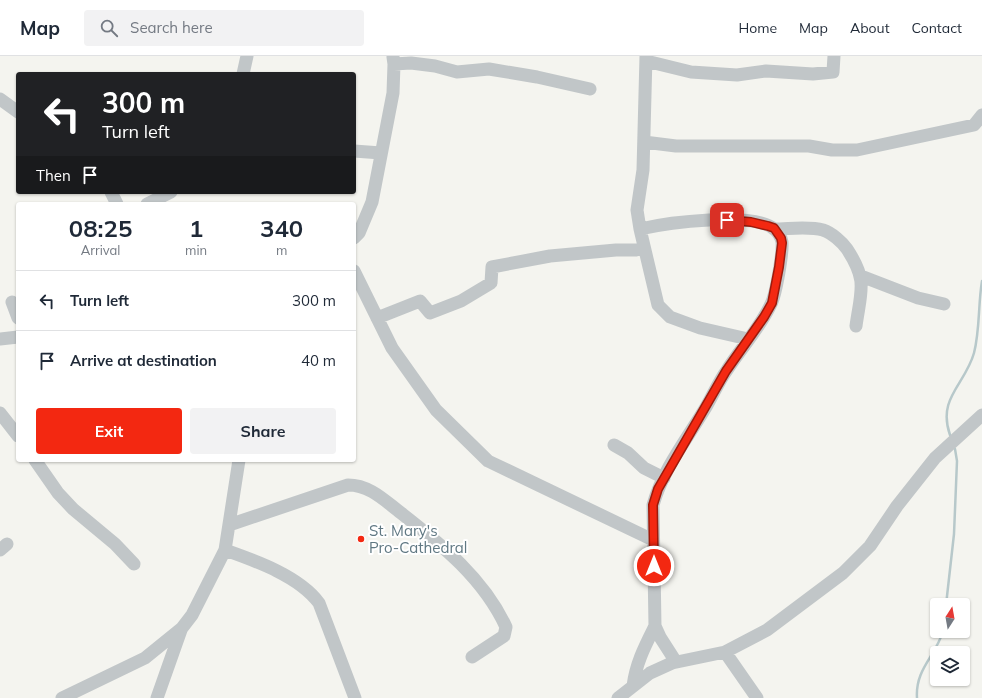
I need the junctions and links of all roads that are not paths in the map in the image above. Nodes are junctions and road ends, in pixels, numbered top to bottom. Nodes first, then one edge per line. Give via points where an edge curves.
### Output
1 (247, 56) edge
2 (834, 56) edge
3 (646, 59) edge
4 (393, 60) edge
5 (243, 72) edge
6 (590, 89) dead end
7 (0, 100) edge
8 (16, 111) edge
9 (982, 115) edge
10 (644, 142) junction
11 (356, 151) edge
12 (381, 153) junction
13 (166, 194) edge
14 (151, 202) edge
15 (774, 228) junction
16 (640, 229) junction
17 (356, 236) edge
18 (644, 248) junction
19 (356, 275) edge
20 (861, 276) junction
21 (12, 302) dead end
22 (944, 304) dead end
23 (16, 313) edge
24 (377, 318) junction
25 (856, 326) dead end
26 (16, 336) edge
27 (0, 339) edge
28 (748, 339) junction
29 (0, 413) edge
30 (981, 420) edge
31 (16, 433) edge
32 (614, 445) dead end
33 (36, 462) edge
34 (239, 462) edge
35 (664, 478) junction
36 (229, 525) junction
37 (653, 540) junction
38 (225, 550) junction
39 (134, 564) dead end
40 (655, 626) junction
41 (182, 628) junction
42 (725, 652) junction
43 (149, 656) junction
44 (472, 657) dead end
45 (676, 662) junction
46 (169, 664) junction
47 (633, 686) junction
48 (62, 698) edge
49 (157, 698) edge
50 (355, 698) edge
51 (618, 698) edge
52 (757, 698) edge

1 - 5 street
2 - 3 street via 833,72 813,74 766,70 737,75 690,72
3 - 10 street
4 - 6 street via 457,72 489,69
4 - 12 street via 393,94
7 - 8 street
9 - 10 street via 974,125 857,150 832,150 809,146 676,146
10 - 16 street via 637,210
11 - 12 street
12 - 17 street via 372,202
13 - 14 street
15 - 16 street via 751,222 716,219
15 - 20 street via 818,229 830,233 844,245
15 - 28 street via 782,243 772,303
16 - 18 street
18 - 24 street via 550,256 492,268 491,283 461,301 430,313 420,301
18 - 28 street via 658,305 670,317 700,328
19 - 24 street
20 - 22 street via 918,298
20 - 25 street
21 - 23 street
24 - 37 street via 392,348 436,410 488,461
26 - 27 street
28 - 35 street via 726,371
29 - 31 street
30 - 42 street via 935,458 858,561 767,630
32 - 35 street via 628,453 644,468
33 - 39 street via 58,493 73,509 115,544
34 - 36 street
35 - 37 street via 653,505
36 - 38 street
36 - 44 street via 348,485 362,486 425,532 460,563 483,590 502,619 506,627 504,636
37 - 40 street
38 - 41 street via 192,616
38 - 50 street via 252,559 310,591 319,602
40 - 45 street
40 - 47 street via 636,668
41 - 43 street
41 - 46 street
42 - 45 street
42 - 52 street
43 - 46 street via 162,656
43 - 48 street
45 - 47 street via 650,673
46 - 49 street
47 - 51 street

